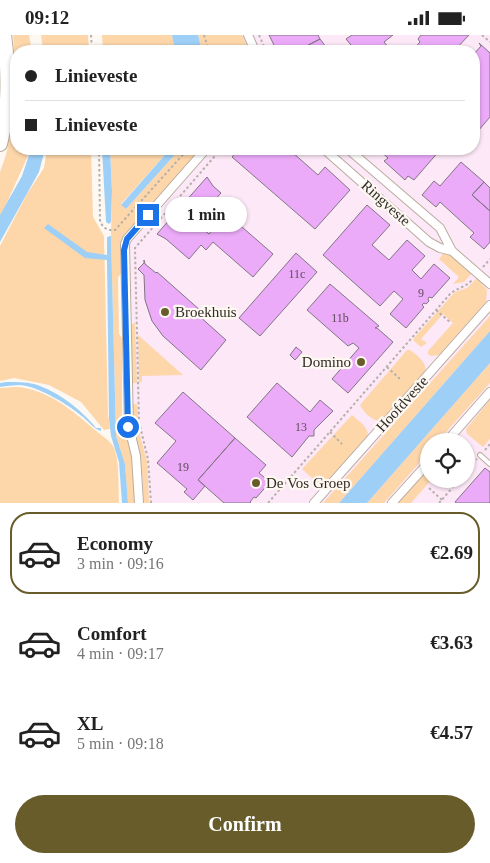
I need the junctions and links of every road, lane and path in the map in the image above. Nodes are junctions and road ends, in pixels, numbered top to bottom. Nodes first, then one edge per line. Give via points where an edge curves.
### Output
1 (4, 35) edge
2 (482, 35) edge
3 (490, 42) edge
4 (0, 144) edge
5 (99, 155) edge
6 (183, 155) edge
7 (201, 155) edge
8 (216, 155) edge
9 (331, 155) edge
10 (355, 155) edge
11 (452, 251) junction
12 (490, 259) edge
13 (478, 273) junction
14 (490, 284) edge
15 (490, 305) edge
16 (436, 310) junction
17 (450, 322) dead end
18 (387, 367) junction
19 (400, 379) dead end
20 (490, 392) edge
21 (330, 432) junction
22 (454, 433) edge
23 (342, 444) dead end
24 (480, 455) dead end
25 (490, 464) edge
26 (420, 472) edge
27 (429, 488) dead end
28 (452, 488) edge
29 (442, 500) junction
30 (139, 503) edge
31 (151, 503) edge
32 (268, 503) edge
33 (314, 503) edge
34 (392, 503) edge
35 (439, 503) edge

1 - 4 highway via 8,87
2 - 3 path
5 - 6 path via 100,220 111,231 116,230
7 - 30 street via 125,244 128,427 136,456
8 - 31 path via 135,248 139,422 148,459
9 - 11 street, Ringveste via 429,242 440,249
10 - 11 street, Ringveste via 440,228
11 - 13 street, Ringveste
12 - 13 path
13 - 14 street, Ringveste
13 - 16 path via 470,283 450,294
15 - 33 street, Hoofdveste
16 - 17 path
16 - 18 path
18 - 19 path
18 - 21 path
20 - 22 street
21 - 23 path
21 - 32 path
24 - 25 lane
26 - 34 street
27 - 29 path
28 - 29 path
29 - 35 path

